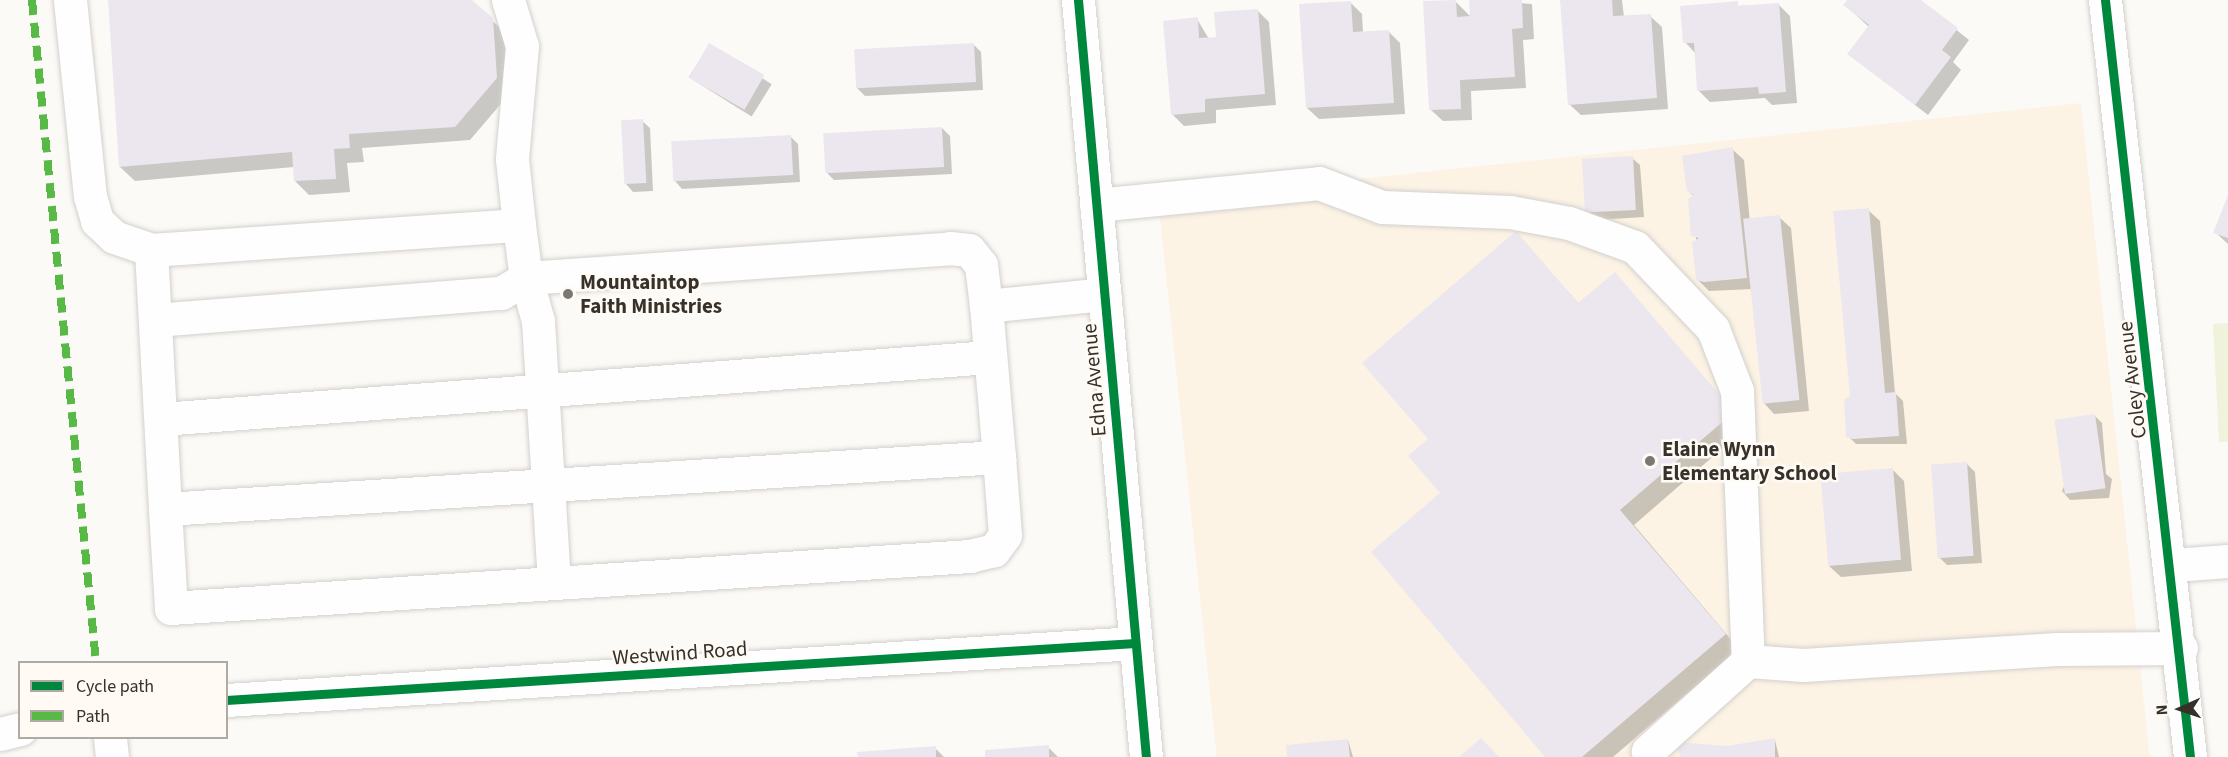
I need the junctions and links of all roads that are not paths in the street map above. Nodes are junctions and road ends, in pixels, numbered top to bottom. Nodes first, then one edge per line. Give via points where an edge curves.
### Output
1 (70, 0) edge
2 (508, 0) edge
3 (1078, 0) edge
4 (2105, 0) edge
5 (1096, 205) junction
6 (519, 225) junction
7 (151, 250) junction
8 (526, 278) junction
9 (1104, 294) junction
10 (986, 306) junction
11 (155, 320) junction
12 (990, 357) junction
13 (542, 388) junction
14 (161, 419) junction
15 (999, 457) junction
16 (549, 483) junction
17 (165, 509) junction
18 (2228, 561) edge
19 (2173, 565) junction
20 (554, 582) junction
21 (1135, 643) junction
22 (2181, 648) junction
23 (1748, 661) junction
24 (228, 700) edge
25 (18, 730) edge
26 (0, 734) edge
27 (110, 739) edge
28 (1647, 751) dead end
29 (112, 757) edge
30 (1146, 757) edge
31 (2190, 757) edge

1 - 7 street via 90,196 97,221 114,237
2 - 6 street via 522,46 512,159
3 - 5 street, Edna Avenue
4 - 19 street, Coley Avenue
5 - 9 street, Edna Avenue
5 - 23 street via 1319,183 1382,207 1510,212 1569,223 1635,247 1713,329 1737,391
6 - 7 street
6 - 8 street
7 - 11 street
8 - 10 street via 950,248 969,250 981,265
8 - 11 street via 501,293
8 - 13 street via 538,321
9 - 10 street
9 - 21 street, Edna Avenue
10 - 12 street
11 - 14 street
12 - 13 street
12 - 15 street
13 - 14 street
13 - 16 street
14 - 17 street
15 - 16 street
15 - 20 street via 1005,535 994,550
16 - 17 street
16 - 20 street
17 - 20 street via 171,608
18 - 19 street
19 - 22 street, Coley Avenue
21 - 24 street, Westwind Road
21 - 30 street, Edna Avenue
22 - 23 street via 2056,649 1803,665
22 - 31 street, Coley Avenue
23 - 28 street
25 - 26 street
27 - 29 street

